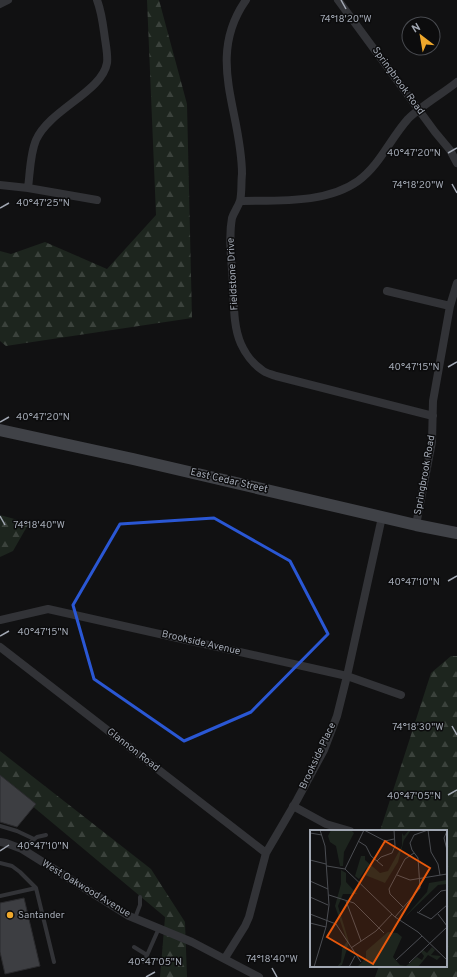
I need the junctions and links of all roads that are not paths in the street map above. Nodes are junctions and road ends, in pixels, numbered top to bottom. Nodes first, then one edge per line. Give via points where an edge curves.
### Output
1 (8, 0) edge
2 (97, 0) edge
3 (246, 0) edge
4 (338, 0) edge
5 (0, 4) edge
6 (457, 82) edge
7 (420, 110) junction
8 (457, 163) edge
9 (0, 185) edge
10 (28, 188) junction
11 (97, 200) dead end
12 (240, 201) junction
13 (457, 283) edge
14 (387, 291) dead end
15 (450, 306) junction
16 (433, 416) junction
17 (0, 430) edge
18 (382, 517) junction
19 (416, 525) junction
20 (457, 533) edge
21 (0, 620) edge
22 (0, 647) edge
23 (347, 676) junction
24 (401, 695) dead end
25 (293, 806) junction
26 (0, 826) edge
27 (347, 830) edge
28 (46, 835) dead end
29 (34, 839) junction
30 (0, 842) edge
31 (22, 850) junction
32 (266, 853) junction
33 (0, 863) edge
34 (36, 888) junction
35 (0, 896) edge
36 (140, 897) dead end
37 (135, 918) junction
38 (159, 928) junction
39 (134, 947) dead end
40 (148, 955) junction
41 (225, 958) junction
42 (54, 962) dead end
43 (144, 962) dead end
44 (259, 977) edge

1 - 5 street
2 - 10 street via 102,12 107,63 94,85 49,122 36,140
3 - 12 street, Fieldstone Drive via 231,27 227,47 227,79 240,144
4 - 7 street, Springbrook Road
6 - 7 street
7 - 8 street, Springbrook Road
7 - 12 street via 409,119 372,168 358,181 335,192 307,199
9 - 10 street
10 - 11 street
12 - 16 street, Fieldstone Drive via 232,217 231,250 236,324 240,343 249,358 262,370 276,376
13 - 15 street, Springbrook Road
14 - 15 street
15 - 16 street, Springbrook Road via 433,401
16 - 19 street, Springbrook Road via 432,442
17 - 18 street, East Cedar Street
18 - 19 street, East Cedar Street
18 - 23 street, Brookside Place
19 - 20 street, East Cedar Street
21 - 23 street, Brookside Avenue via 48,609
22 - 32 street, Glannon Road
23 - 24 street, Brookside Avenue
23 - 25 street, Brookside Place via 337,716 324,750
25 - 27 street via 326,824
25 - 32 street, Brookside Place
26 - 29 lane
28 - 29 lane
29 - 31 lane
30 - 31 street, West Oakwood Avenue
31 - 37 street, West Oakwood Avenue
32 - 41 street, Brookside Place via 249,917
33 - 34 lane via 12,866
34 - 35 lane
34 - 42 lane
36 - 37 lane
37 - 38 street, West Oakwood Avenue
38 - 40 lane
38 - 41 street, West Oakwood Avenue
39 - 40 lane
40 - 43 lane
41 - 44 street, West Oakwood Avenue

